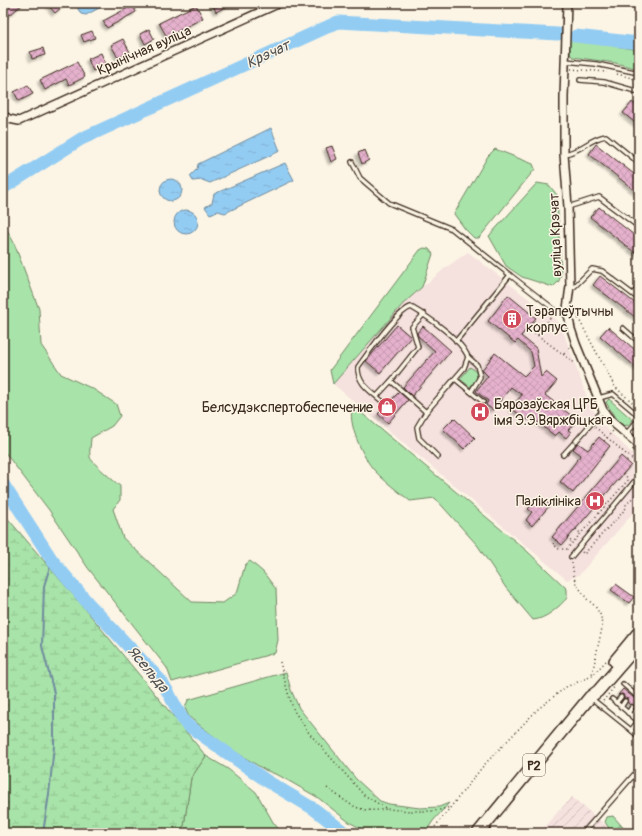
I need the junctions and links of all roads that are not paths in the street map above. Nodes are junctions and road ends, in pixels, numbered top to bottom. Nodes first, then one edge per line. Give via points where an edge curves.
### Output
1 (280, 3) edge
2 (567, 3) edge
3 (565, 61) junction
4 (639, 73) edge
5 (580, 80) dead end
6 (639, 92) edge
7 (3, 115) edge
8 (564, 154) junction
9 (352, 162) dead end
10 (639, 163) edge
11 (568, 207) junction
12 (639, 219) edge
13 (634, 224) junction
14 (639, 227) edge
15 (510, 275) junction
16 (570, 286) junction
17 (639, 286) edge
18 (633, 294) junction
19 (639, 299) edge
20 (424, 314) junction
21 (568, 316) junction
22 (623, 328) dead end
23 (456, 341) junction
24 (639, 342) edge
25 (468, 357) junction
26 (455, 379) junction
27 (391, 380) junction
28 (471, 392) junction
29 (377, 396) junction
30 (599, 398) junction
31 (383, 402) dead end
32 (483, 402) dead end
33 (603, 410) junction
34 (426, 412) junction
35 (639, 416) edge
36 (638, 422) edge
37 (626, 434) junction
38 (637, 446) edge
39 (563, 455) dead end
40 (438, 457) dead end
41 (639, 476) edge
42 (571, 557) road end
43 (639, 632) edge
44 (634, 651) edge
45 (623, 684) dead end
46 (590, 697) junction
47 (621, 697) dead end
48 (612, 699) dead end
49 (638, 699) edge
50 (625, 701) dead end
51 (616, 703) junction
52 (621, 707) junction
53 (632, 707) dead end
54 (637, 711) dead end
55 (628, 713) junction
56 (632, 717) junction
57 (638, 721) edge
58 (631, 730) junction
59 (639, 738) edge
60 (639, 769) edge
61 (478, 833) edge
62 (584, 833) edge

1 - 7 street, Крынічная вуліца via 19,121
2 - 3 street, вуліца Крэчат
3 - 4 lane via 596,64
3 - 8 street, вуліца Крэчат
5 - 6 lane via 604,82
8 - 10 lane via 573,153 598,137 606,136
8 - 11 street, вуліца Крэчат
9 - 15 lane via 360,178 389,203 452,229
11 - 13 lane via 599,197
11 - 16 street, вуліца Крэчат
12 - 13 lane
13 - 14 lane
15 - 21 lane via 555,310
15 - 23 lane
16 - 18 lane via 574,287 592,269 597,269
16 - 21 street, вуліца Крэчат
17 - 18 lane
18 - 19 lane
20 - 23 lane
20 - 27 lane via 412,327 418,347
20 - 29 lane via 411,307 406,309 358,367 357,375 360,381
21 - 30 street, вуліца Крэчат via 576,344
22 - 24 lane
23 - 25 lane
25 - 26 lane via 464,368
25 - 28 lane via 477,365 480,376
26 - 28 lane
26 - 34 lane
27 - 29 lane
27 - 34 lane
28 - 32 lane
29 - 31 lane
30 - 33 street, вуліца Крэчат
30 - 35 lane via 613,394
33 - 37 street, вуліца Крэчат
33 - 39 lane
34 - 40 lane via 416,427 419,438
36 - 37 lane
37 - 38 street, вуліца Крэчат
41 - 42 lane
43 - 44 main road, Р2
44 - 46 main road, Р2 via 594,687
45 - 49 lane
46 - 58 lane
46 - 61 main road, Р2
47 - 51 lane
48 - 51 lane
50 - 52 lane
51 - 52 lane
52 - 55 lane
53 - 55 lane
54 - 56 lane
55 - 56 lane
56 - 57 lane
57 - 58 lane
58 - 59 lane
60 - 62 lane

